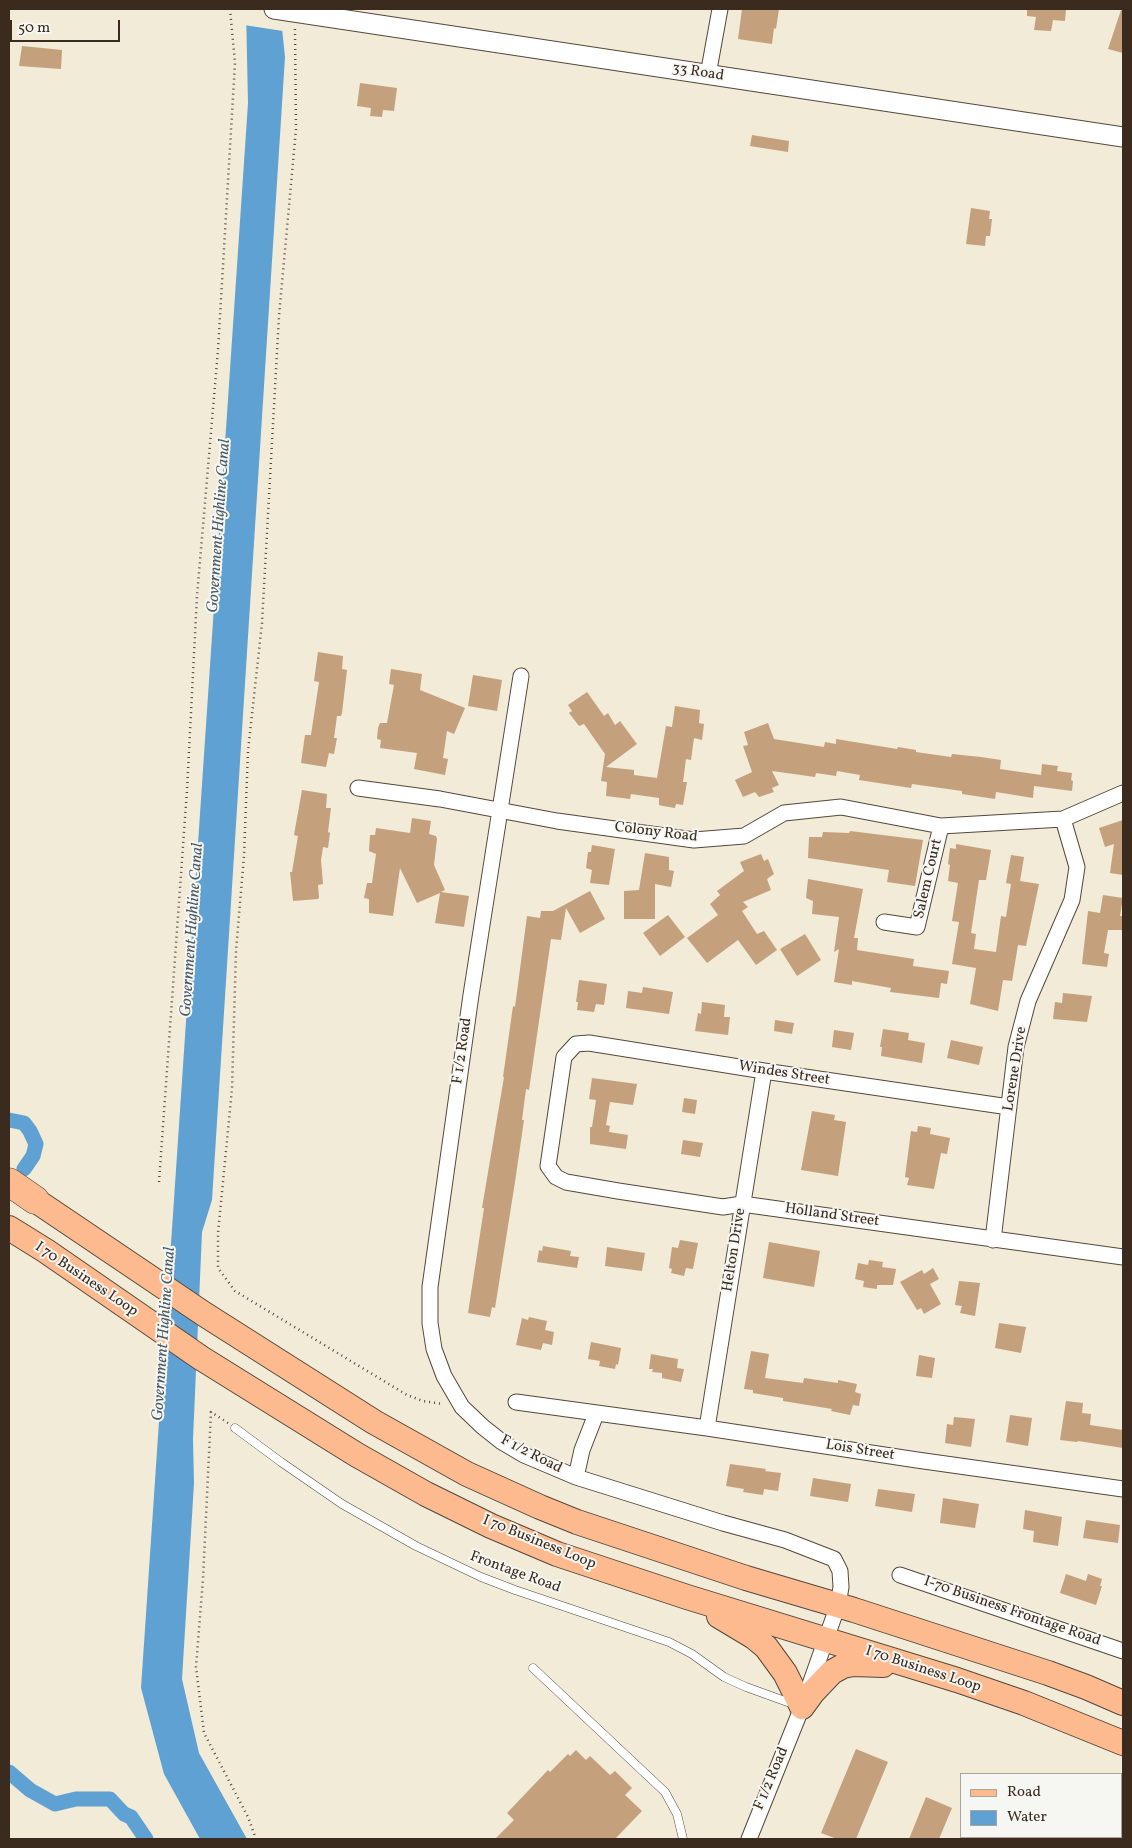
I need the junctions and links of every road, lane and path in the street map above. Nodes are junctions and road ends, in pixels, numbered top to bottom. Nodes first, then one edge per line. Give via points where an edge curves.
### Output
1 (230, 9) edge
2 (720, 9) edge
3 (287, 10) edge
4 (708, 75) junction
5 (1123, 136) edge
6 (521, 676) dead end
7 (358, 788) dead end
8 (1123, 793) edge
9 (500, 811) junction
10 (1063, 819) junction
11 (941, 826) junction
12 (884, 922) dead end
13 (764, 1071) junction
14 (1009, 1107) junction
15 (548, 1166) joint
16 (9, 1182) edge
17 (159, 1182) dead end
18 (9, 1188) edge
19 (34, 1200) junction
20 (742, 1204) junction
21 (9, 1228) edge
22 (993, 1240) junction
23 (1123, 1257) edge
24 (516, 1402) dead end
25 (462, 1407) junction
26 (596, 1414) junction
27 (235, 1428) joint
28 (707, 1428) junction
29 (576, 1477) junction
30 (1123, 1489) edge
31 (900, 1575) dead end
32 (687, 1597) junction
33 (838, 1605) junction
34 (826, 1640) junction
35 (1123, 1651) edge
36 (533, 1668) dead end
37 (957, 1680) junction
38 (1123, 1703) edge
39 (802, 1708) junction
40 (1123, 1744) edge
41 (256, 1839) edge
42 (683, 1839) edge
43 (749, 1839) edge

1 - 17 path via 235,63 219,340 197,596 187,790
2 - 4 street
3 - 4 street, 33 Road
3 - 25 path via 295,31 296,128 279,316 262,622 248,751 236,951 232,1089 218,1233 218,1268 235,1291 407,1395
4 - 5 street, 33 Road
6 - 9 street, F 1/2 Road
7 - 9 street, Colony Road
8 - 10 street, Colony Road
9 - 11 street, Colony Road via 694,840 744,836 784,812 841,807
9 - 25 street, F 1/2 Road via 430,1288 434,1349 444,1376
10 - 11 street, Colony Road
10 - 14 street, Lorene Drive via 1077,867 1072,900 1028,1001 1016,1047
11 - 12 street, Salem Court via 917,927
13 - 14 street, Windes Street
13 - 15 street, Windes Street via 589,1043 576,1044 564,1057
13 - 20 street, Helton Drive
14 - 22 street, Lorene Drive
15 - 20 street, Holland Street via 556,1177 566,1182 723,1207
16 - 19 highway
18 - 19 highway
19 - 33 main road via 204,1314 419,1448 468,1474 577,1522
20 - 22 street, Holland Street
20 - 28 street, Helton Drive
21 - 32 main road, I 70 Business Loop via 202,1358 356,1455 426,1494 558,1554
22 - 23 street, Holland Street
24 - 26 street, Lois Street
25 - 29 street, F 1/2 Road via 502,1442
26 - 28 street, Lois Street
26 - 29 street
27 - 39 lane, Frontage Road via 342,1504 416,1546 481,1577 669,1642 724,1677
27 - 41 path via 210,1412 196,1667 204,1733 248,1817
28 - 30 street, Lois Street
29 - 33 street, F 1/2 Road via 785,1540 834,1559 840,1571
31 - 35 street, I-70 Business Frontage Road
32 - 34 main road, I 70 Business Loop
32 - 39 main road via 754,1637 766,1648 785,1673
33 - 34 street, F 1/2 Road
33 - 38 main road via 1048,1673
34 - 37 main road, I 70 Business Loop
34 - 39 street, F 1/2 Road
36 - 42 lane via 665,1792 677,1814
37 - 39 main road via 885,1665 854,1664 832,1672
37 - 40 main road, I 70 Business Loop via 1024,1703
39 - 43 street, F 1/2 Road

